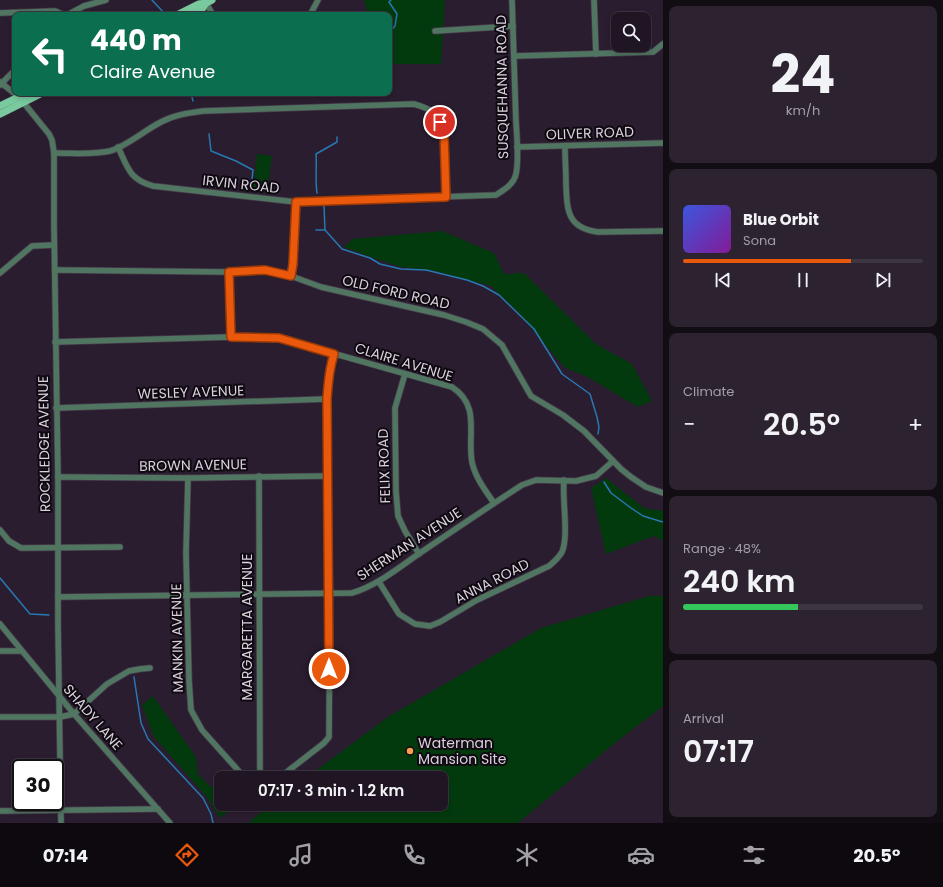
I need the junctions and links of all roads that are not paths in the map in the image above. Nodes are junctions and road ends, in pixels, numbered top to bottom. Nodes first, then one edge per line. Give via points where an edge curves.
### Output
1 (106, 0) edge
2 (318, 0) edge
3 (512, 0) edge
4 (594, 0) edge
5 (209, 2) edge
6 (28, 12) edge
7 (58, 12) edge
8 (72, 12) edge
9 (183, 12) edge
10 (196, 12) edge
11 (211, 12) edge
12 (312, 12) edge
13 (0, 13) edge
14 (12, 13) edge
15 (513, 26) junction
16 (435, 31) dead end
17 (663, 44) edge
18 (596, 54) junction
19 (515, 56) junction
20 (12, 73) edge
21 (1, 83) edge
22 (12, 92) edge
23 (16, 96) edge
24 (24, 96) edge
25 (33, 96) edge
26 (21, 100) junction
27 (0, 106) edge
28 (0, 114) edge
29 (663, 143) edge
30 (565, 146) junction
31 (118, 147) junction
32 (517, 147) junction
33 (54, 153) junction
34 (516, 174) joint
35 (446, 197) junction
36 (296, 202) junction
37 (663, 231) edge
38 (54, 244) junction
39 (55, 270) junction
40 (229, 272) junction
41 (0, 273) edge
42 (291, 276) junction
43 (231, 337) junction
44 (55, 342) junction
45 (334, 354) junction
46 (405, 374) junction
47 (327, 399) junction
48 (56, 408) junction
49 (613, 461) junction
50 (259, 476) junction
51 (328, 476) junction
52 (58, 477) junction
53 (188, 478) junction
54 (564, 480) junction
55 (663, 493) edge
56 (494, 503) junction
57 (0, 530) edge
58 (120, 547) dead end
59 (57, 548) junction
60 (419, 554) junction
61 (379, 582) junction
62 (258, 594) junction
63 (330, 594) junction
64 (188, 595) junction
65 (58, 597) junction
66 (0, 624) edge
67 (0, 651) edge
68 (21, 651) junction
69 (150, 668) dead end
70 (59, 696) junction
71 (74, 714) junction
72 (0, 717) edge
73 (60, 717) junction
74 (60, 759) edge
75 (239, 771) edge
76 (260, 771) edge
77 (288, 771) edge
78 (158, 809) junction
79 (61, 811) joint
80 (64, 811) edge
81 (0, 812) edge
82 (61, 823) edge
83 (170, 823) edge

1 - 8 street
2 - 12 street
3 - 15 street, SUSQUEHANNA ROAD
4 - 18 street
5 - 9 main road
5 - 10 main road
5 - 11 street
6 - 7 street
13 - 14 street
15 - 16 street
15 - 19 street, SUSQUEHANNA ROAD
17 - 18 street via 653,52
18 - 19 street
19 - 32 street, SUSQUEHANNA ROAD
20 - 21 street
21 - 22 street, ROCKLEDGE AVENUE
23 - 26 street, ROCKLEDGE AVENUE
24 - 26 main road
25 - 26 main road
26 - 27 main road
26 - 28 main road
26 - 33 street, ROCKLEDGE AVENUE via 49,134
29 - 30 street, OLIVER ROAD
30 - 32 street, OLIVER ROAD
30 - 37 street via 567,206 572,219 579,227 598,232
31 - 33 street via 110,151
31 - 35 street via 161,121 180,114 203,111 414,104 434,113 444,133
31 - 36 street, IRVIN ROAD via 135,178 148,184
32 - 34 street, SUSQUEHANNA ROAD
33 - 38 street, ROCKLEDGE AVENUE
34 - 35 street, IRVIN ROAD via 506,189 496,195
35 - 36 street, IRVIN ROAD
36 - 42 street
38 - 39 street, ROCKLEDGE AVENUE
38 - 41 street via 32,246
39 - 40 street, OLD FORD ROAD
39 - 44 street, ROCKLEDGE AVENUE
40 - 42 street, OLD FORD ROAD via 265,270
40 - 43 street
42 - 49 street, OLD FORD ROAD via 321,287 444,315 483,329 502,345 531,396 563,414
43 - 44 street, CLAIRE AVENUE
43 - 45 street, CLAIRE AVENUE via 279,338
44 - 48 street, ROCKLEDGE AVENUE
45 - 46 street, CLAIRE AVENUE
45 - 47 street via 330,365
46 - 56 street, CLAIRE AVENUE via 452,387 466,401 470,414 472,463
46 - 60 street, FELIX ROAD via 395,408 396,494 398,516 404,532
47 - 48 street, WESLEY AVENUE
47 - 51 street
48 - 52 street, ROCKLEDGE AVENUE
49 - 54 street, SHERMAN AVENUE via 596,476 576,481
49 - 55 street, OLD FORD ROAD via 646,487
50 - 51 street, BROWN AVENUE
50 - 53 street, BROWN AVENUE
50 - 62 street, MARGARETTA AVENUE
51 - 63 street
52 - 53 street, BROWN AVENUE
52 - 59 street, ROCKLEDGE AVENUE
53 - 64 street, MANKIN AVENUE
54 - 56 street, SHERMAN AVENUE via 536,480 522,485
54 - 61 street, ANNA ROAD via 562,552 549,566 479,599 430,626 415,624 399,614
56 - 60 street, SHERMAN AVENUE
57 - 59 street via 9,541 21,548
58 - 59 street
59 - 65 street, ROCKLEDGE AVENUE
60 - 61 street, SHERMAN AVENUE
61 - 63 street, SHERMAN AVENUE via 352,593
62 - 63 street, SHERMAN AVENUE
62 - 64 street, SHERMAN AVENUE
62 - 76 street, MARGARETTA AVENUE
63 - 77 street via 329,737
64 - 65 street, SHERMAN AVENUE
64 - 75 street, MANKIN AVENUE via 191,710 202,730
65 - 70 street, ROCKLEDGE AVENUE
66 - 68 street, SHADY LANE
67 - 68 street
68 - 70 street, SHADY LANE
69 - 71 street via 129,671 107,684
70 - 71 street, SHADY LANE
70 - 73 street, ROCKLEDGE AVENUE
71 - 73 street
71 - 78 street, SHADY LANE
72 - 73 street
73 - 74 street, ROCKLEDGE AVENUE
78 - 80 street
78 - 83 street, SHADY LANE
79 - 81 street
79 - 82 street, ROCKLEDGE AVENUE

